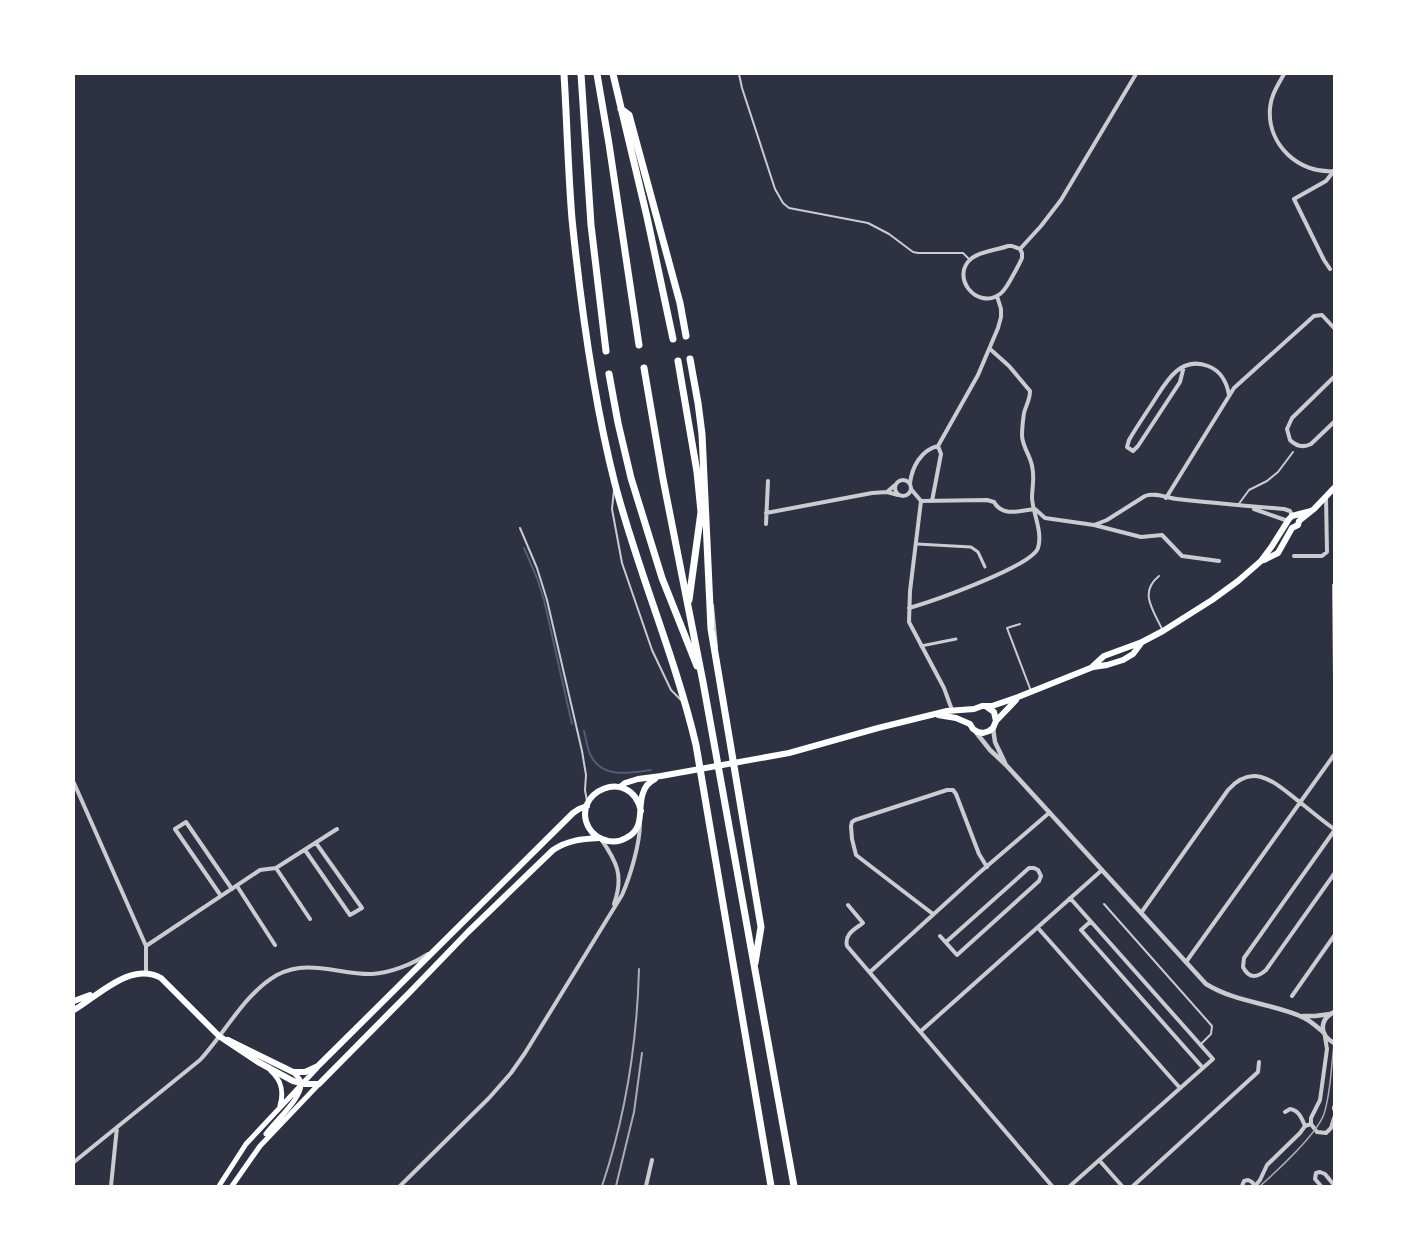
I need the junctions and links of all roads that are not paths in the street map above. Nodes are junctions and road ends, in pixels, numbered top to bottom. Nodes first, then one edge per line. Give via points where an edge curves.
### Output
1 (564, 74) edge
2 (581, 74) edge
3 (597, 74) edge
4 (613, 74) edge
5 (739, 74) edge
6 (1136, 74) edge
7 (1284, 74) edge
8 (621, 109) junction
9 (1334, 171) edge
10 (1020, 249) junction
11 (970, 260) junction
12 (1330, 269) dead end
13 (997, 296) junction
14 (1335, 328) edge
15 (686, 336) dead end
16 (673, 339) dead end
17 (639, 345) dead end
18 (990, 349) junction
19 (606, 351) dead end
20 (690, 359) dead end
21 (678, 361) dead end
22 (1184, 366) junction
23 (644, 368) dead end
24 (609, 374) dead end
25 (1335, 377) edge
26 (1229, 395) junction
27 (1335, 422) edge
28 (938, 446) junction
29 (1293, 452) dead end
30 (768, 481) dead end
31 (910, 483) junction
32 (615, 484) junction
33 (896, 484) junction
34 (1335, 488) edge
35 (911, 489) junction
36 (887, 492) junction
37 (898, 495) junction
38 (1326, 497) junction
39 (1166, 498) junction
40 (921, 501) junction
41 (932, 501) junction
42 (1237, 506) junction
43 (1248, 507) junction
44 (1034, 509) junction
45 (1314, 510) junction
46 (766, 513) junction
47 (1290, 519) junction
48 (1299, 521) junction
49 (766, 524) dead end
50 (1094, 525) junction
51 (520, 528) dead end
52 (1292, 528) junction
53 (916, 544) junction
54 (1294, 556) dead end
55 (1219, 561) dead end
56 (1261, 561) junction
57 (985, 567) dead end
58 (1159, 576) dead end
59 (1333, 585) dead end
60 (688, 606) junction
61 (909, 608) junction
62 (1020, 624) dead end
63 (1163, 631) junction
64 (956, 639) dead end
65 (1142, 642) junction
66 (921, 646) junction
67 (1092, 667) junction
68 (1335, 680) edge
69 (703, 682) junction
70 (1031, 692) junction
71 (1018, 697) junction
72 (685, 704) junction
73 (987, 707) junction
74 (974, 709) junction
75 (952, 710) junction
76 (928, 715) junction
77 (994, 724) junction
78 (972, 727) junction
79 (1335, 755) edge
80 (1006, 765) junction
81 (659, 777) junction
82 (74, 783) edge
83 (620, 787) junction
84 (1300, 803) junction
85 (587, 805) junction
86 (641, 812) junction
87 (1049, 813) junction
88 (640, 823) junction
89 (337, 829) dead end
90 (1335, 830) edge
91 (600, 838) junction
92 (316, 843) junction
93 (305, 850) junction
94 (987, 867) junction
95 (276, 868) junction
96 (1102, 870) junction
97 (979, 873) junction
98 (1335, 874) edge
99 (984, 877) dead end
100 (237, 886) junction
101 (232, 889) junction
102 (994, 890) dead end
103 (999, 895) junction
104 (221, 897) junction
105 (1070, 898) junction
106 (1104, 904) dead end
107 (848, 905) dead end
108 (611, 910) junction
109 (1141, 913) junction
110 (933, 914) junction
111 (310, 919) dead end
112 (926, 921) junction
113 (1090, 922) junction
114 (930, 925) dead end
115 (1038, 928) junction
116 (940, 936) dead end
117 (1335, 936) edge
118 (946, 942) junction
119 (275, 945) dead end
120 (441, 945) junction
121 (146, 946) junction
122 (1185, 963) junction
123 (754, 969) junction
124 (870, 972) junction
125 (146, 973) junction
126 (96, 993) junction
127 (1292, 996) dead end
128 (74, 1001) edge
129 (74, 1010) edge
130 (1333, 1013) edge
131 (1300, 1016) junction
132 (921, 1031) junction
133 (1324, 1034) junction
134 (219, 1036) junction
135 (1335, 1043) edge
136 (1200, 1045) junction
137 (258, 1062) junction
138 (1259, 1062) dead end
139 (318, 1066) junction
140 (1203, 1068) junction
141 (293, 1072) junction
142 (301, 1084) junction
143 (319, 1084) junction
144 (1180, 1088) junction
145 (280, 1108) junction
146 (1285, 1112) dead end
147 (1335, 1118) edge
148 (1311, 1124) junction
149 (1305, 1125) junction
150 (118, 1126) junction
151 (1326, 1133) junction
152 (1335, 1133) edge
153 (260, 1146) junction
154 (652, 1160) dead end
155 (1099, 1160) junction
156 (74, 1162) edge
157 (1335, 1185) edge
158 (111, 1186) edge
159 (219, 1186) edge
160 (232, 1186) edge
161 (401, 1186) edge
162 (646, 1186) edge
163 (771, 1186) edge
164 (794, 1186) edge
165 (1052, 1186) edge
166 (1070, 1186) edge
167 (1122, 1186) edge
168 (1133, 1186) edge
169 (1242, 1186) edge
170 (1255, 1186) edge
171 (1321, 1186) edge

1 - 32 highway via 572,217 584,325
2 - 19 highway via 591,225
3 - 17 highway
4 - 8 highway
5 - 11 lane via 775,189 783,203 867,223 913,252 963,253
6 - 10 street via 1061,200
7 - 9 street via 1270,109 1277,141 1300,164
8 - 15 highway via 629,115
8 - 16 highway
9 - 12 street via 1327,180 1294,199
10 - 11 street via 1008,246
10 - 13 street via 1020,263
11 - 13 street via 964,271 967,289 982,298
13 - 18 street via 1001,317
14 - 26 street via 1322,315 1314,316
18 - 28 street
18 - 44 street via 1030,391 1022,435 1033,467
20 - 123 highway via 702,434 711,628 761,927
21 - 60 highway via 698,472 701,512
22 - 22 street via 1171,375 1127,447 1133,450 1138,446 1180,382
22 - 26 street via 1194,363 1211,367 1220,374
23 - 60 highway
24 - 69 highway via 643,518
25 - 27 street via 1292,418 1287,429 1290,440 1306,447
26 - 39 street
28 - 31 street via 930,448 913,466
28 - 41 street via 941,454
29 - 42 lane via 1278,472 1249,490
30 - 46 street
31 - 33 street via 903,480
31 - 35 street
32 - 72 highway
32 - 72 lane via 612,509 622,562 652,650 671,690
33 - 36 street
33 - 37 street
34 - 38 main road
35 - 37 street via 908,495
35 - 40 street
36 - 37 street
36 - 46 street
38 - 45 main road
38 - 54 street via 1327,552 1322,556
39 - 42 street
39 - 50 street via 1147,495
40 - 41 street
40 - 53 street
41 - 44 street via 987,500 1002,511
42 - 43 street
43 - 47 street
43 - 47 street via 1284,509 1290,511
44 - 50 street via 1045,518
44 - 61 street via 1039,536 1036,552 983,581
45 - 47 main road
45 - 48 main road
46 - 49 street
47 - 48 main road via 1296,516
47 - 52 main road
47 - 56 main road
48 - 52 main road
50 - 55 street via 1141,537 1162,535 1182,556
51 - 85 lane via 548,600 582,751
52 - 56 main road via 1278,553
53 - 57 street via 971,548 978,552
53 - 61 street
56 - 63 main road via 1212,600
58 - 63 lane via 1150,584 1148,593
59 - 68 lane
60 - 69 highway
61 - 66 street via 909,622
62 - 70 lane via 1007,628
63 - 65 main road
64 - 66 street
65 - 67 main road via 1104,656
65 - 67 main road via 1123,660
66 - 75 street
67 - 70 main road
69 - 123 highway
70 - 71 main road
71 - 73 main road
71 - 77 main road
72 - 163 highway via 702,777
73 - 74 main road
73 - 77 main road via 994,712
74 - 75 main road
74 - 78 main road via 969,719
75 - 76 main road
76 - 78 main road via 956,718
76 - 81 main road via 789,753
77 - 78 main road via 984,733
77 - 80 street via 995,742
78 - 80 street
79 - 84 street
80 - 87 street
81 - 83 main road via 631,781
81 - 86 main road via 645,789
82 - 121 street
83 - 85 main road via 603,788
83 - 86 main road via 634,796
84 - 90 street
84 - 109 street via 1269,778 1247,777 1234,783
84 - 122 street
85 - 91 main road via 587,822
85 - 120 main road via 573,813
86 - 88 main road
87 - 94 street
87 - 96 street
88 - 91 main road via 624,839 613,842
88 - 108 street via 628,879
89 - 92 street
90 - 98 street via 1244,958 1250,975 1266,970
91 - 108 street via 619,877
91 - 143 main road via 575,840 553,850
92 - 93 street
92 - 93 street via 362,908 350,915
93 - 95 street
94 - 97 street
94 - 110 street via 953,790 852,822 856,855
95 - 100 street via 260,870
95 - 111 street
96 - 105 street
96 - 109 street
97 - 99 street
97 - 110 street
100 - 101 street
100 - 119 street
101 - 104 street
101 - 104 street via 186,822 175,829
102 - 103 street
103 - 118 street
103 - 118 street via 1029,868 1038,870 1039,881 957,955
104 - 121 street
105 - 113 street
105 - 115 street
106 - 136 lane via 1212,1026 1210,1036
107 - 124 street via 863,923 847,936 846,942
108 - 161 street via 511,1073
109 - 122 street
110 - 112 street
112 - 114 street
112 - 124 street
113 - 136 street
113 - 140 street via 1081,930
115 - 132 street
115 - 144 street
116 - 118 street
117 - 127 street
120 - 134 street via 404,965 374,974 312,967 286,970 256,992
120 - 139 main road
121 - 125 street
122 - 131 street via 1217,991
123 - 164 highway
124 - 132 street
125 - 126 main road
125 - 134 main road via 161,978
126 - 128 main road
126 - 129 main road
130 - 131 street
130 - 133 street via 1324,1022
131 - 133 street
132 - 165 street
133 - 135 street
133 - 148 street via 1327,1049 1320,1100
134 - 137 main road
134 - 141 main road
134 - 150 street via 200,1060
136 - 140 street via 1213,1059
137 - 142 main road
137 - 145 main road via 281,1083
138 - 168 street via 1258,1072
139 - 141 main road
139 - 142 main road
140 - 144 street
141 - 142 main road
142 - 143 main road
142 - 145 main road
142 - 153 main road via 299,1095 269,1129
143 - 153 main road
144 - 155 street
145 - 159 main road via 246,1144
146 - 149 street via 1295,1110
147 - 151 street
148 - 149 street
148 - 151 street via 1317,1132
149 - 170 street via 1267,1165
150 - 156 street
150 - 158 street
151 - 152 street
153 - 160 main road
154 - 162 street
155 - 166 street
155 - 167 street
157 - 171 street via 1320,1172 1314,1179
169 - 170 street via 1248,1180

